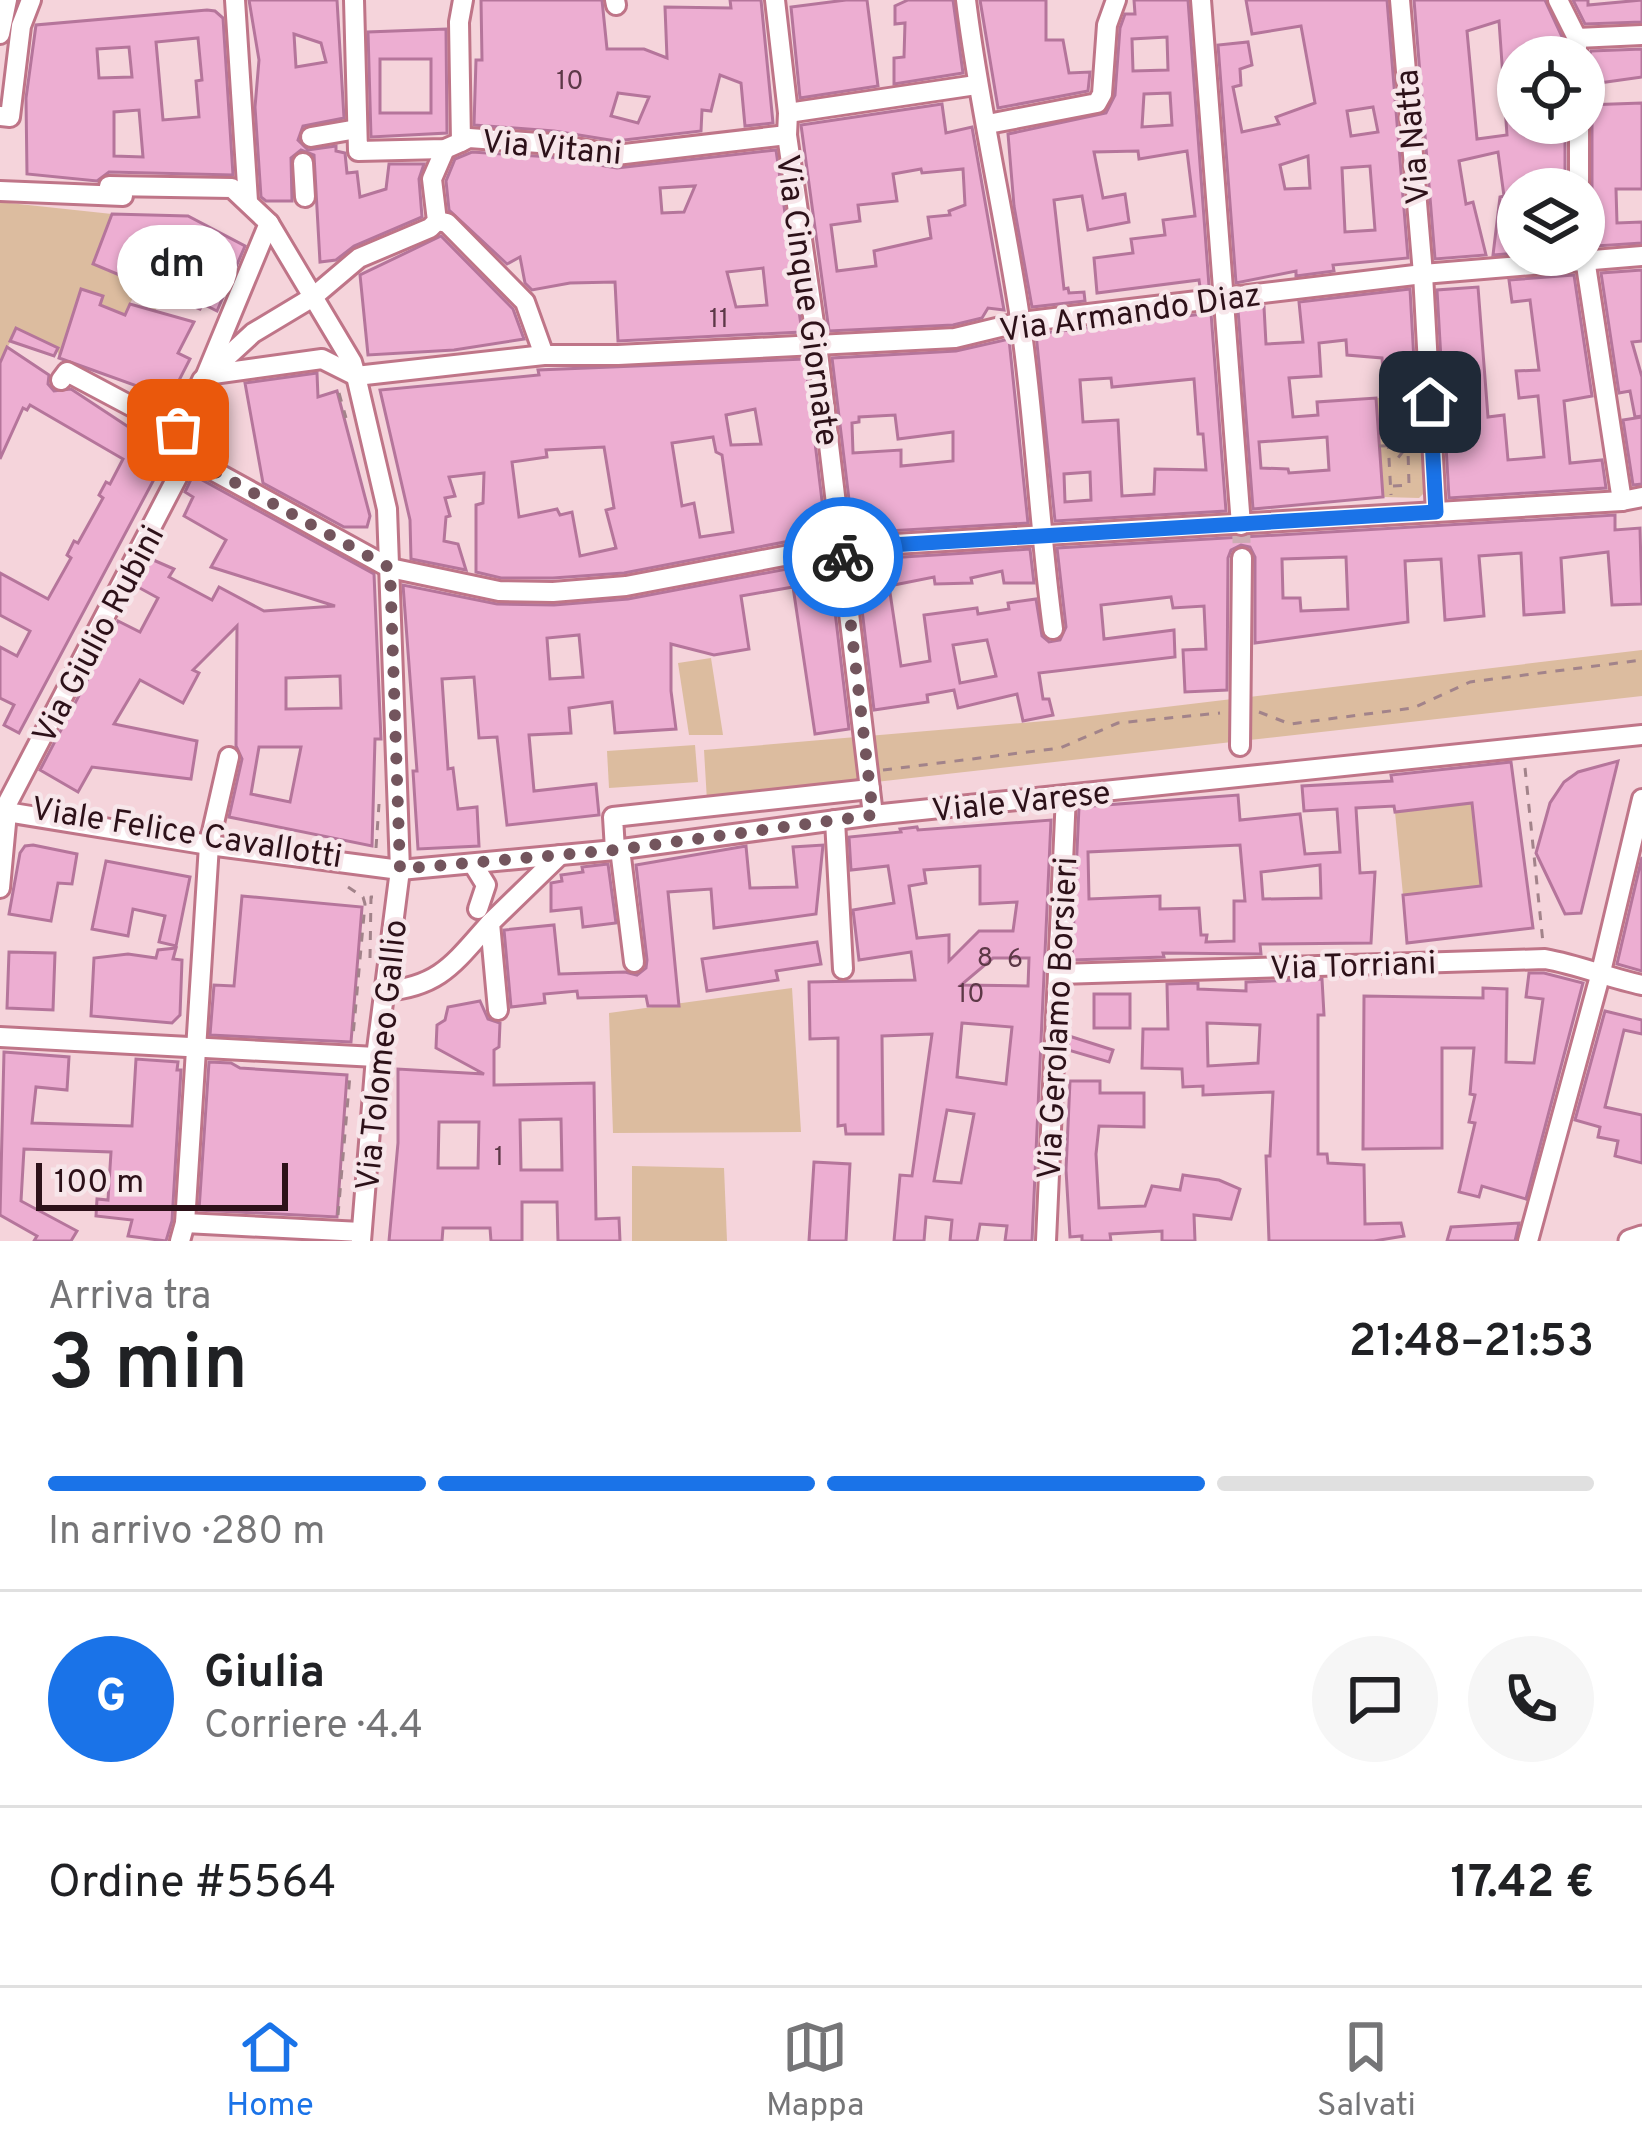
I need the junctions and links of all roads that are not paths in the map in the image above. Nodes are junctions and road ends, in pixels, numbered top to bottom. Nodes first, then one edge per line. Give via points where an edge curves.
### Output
1 (7, 0) edge
2 (21, 0) edge
3 (31, 0) edge
4 (235, 0) edge
5 (463, 0) edge
6 (775, 0) edge
7 (966, 0) edge
8 (1117, 0) edge
9 (1201, 0) edge
10 (1400, 0) edge
11 (1558, 0) edge
12 (354, 10) edge
13 (0, 34) edge
14 (1642, 35) edge
15 (1572, 36) edge
16 (1605, 42) edge
17 (0, 84) edge
18 (976, 85) junction
19 (788, 113) junction
20 (0, 116) edge
21 (988, 124) junction
22 (357, 129) junction
23 (787, 136) junction
24 (311, 137) dead end
25 (453, 145) junction
26 (303, 164) dead end
27 (110, 186) dead end
28 (2, 189) edge
29 (305, 196) dead end
30 (248, 201) junction
31 (436, 221) junction
32 (268, 224) junction
33 (1642, 256) edge
34 (1605, 257) edge
35 (1497, 267) edge
36 (1423, 274) junction
37 (1588, 276) edge
38 (313, 297) junction
39 (1224, 298) junction
40 (1021, 322) junction
41 (817, 344) junction
42 (544, 355) junction
43 (206, 375) junction
44 (356, 376) junction
45 (62, 380) dead end
46 (178, 430) junction
47 (190, 458) junction
48 (1637, 499) edge
49 (1436, 512) junction
50 (1241, 526) junction
51 (1040, 537) junction
52 (842, 548) junction
53 (1242, 558) tunnel mouth
54 (390, 568) junction
55 (1053, 629) dead end
56 (1642, 735) edge
57 (1240, 746) dead end
58 (230, 758) dead end
59 (870, 780) junction
60 (1066, 795) junction
61 (1642, 799) edge
62 (3, 806) edge
63 (873, 815) junction
64 (835, 820) junction
65 (210, 840) junction
66 (618, 850) junction
67 (560, 855) junction
68 (473, 864) junction
69 (400, 869) junction
70 (0, 888) edge
71 (484, 916) junction
72 (634, 962) dead end
73 (843, 969) dead end
74 (1059, 974) junction
75 (1600, 976) junction
76 (1642, 985) edge
77 (384, 992) junction
78 (498, 1010) dead end
79 (0, 1037) edge
80 (195, 1048) junction
81 (376, 1057) junction
82 (182, 1232) edge
83 (361, 1237) edge
84 (1642, 1237) edge
85 (1046, 1241) edge
86 (1528, 1241) edge
87 (1630, 1241) edge

1 - 13 street
2 - 17 street
3 - 20 street via 10,117
4 - 30 street
5 - 25 street
6 - 19 street, Via Cinque Giornate
7 - 18 street
8 - 21 street via 1097,103
9 - 39 street
10 - 36 street, Via Natta
11 - 15 street
12 - 22 street
14 - 16 street
18 - 19 street
18 - 21 street
19 - 23 street, Via Cinque Giornate
21 - 40 street
22 - 24 street
22 - 25 street, Via Vitani via 358,151
23 - 25 street, Via Vitani via 616,155 469,138
23 - 41 street, Via Cinque Giornate
25 - 31 street via 433,179
26 - 29 street
27 - 30 street via 232,188
28 - 30 street
30 - 32 street, Via Tolomeo Gallio
31 - 38 street via 359,258
31 - 42 street via 525,302
32 - 38 street, Via Tolomeo Gallio
32 - 43 street
33 - 34 street, Via Armando Diaz
35 - 36 street, Via Armando Diaz
36 - 39 street, Via Armando Diaz
36 - 49 street, Via Natta
37 - 48 street
38 - 43 street via 253,333
38 - 44 street, Via Tolomeo Gallio
39 - 40 street, Via Armando Diaz
39 - 50 street
40 - 41 street, Via Armando Diaz via 955,338
40 - 51 street
41 - 42 street, Via Armando Diaz
41 - 52 street, Via Cinque Giornate
42 - 44 street, Via Armando Diaz
43 - 44 street via 322,358
43 - 46 street
44 - 54 street, Via Tolomeo Gallio via 387,509
45 - 46 street via 67,372
46 - 47 street via 191,439
47 - 54 street
47 - 62 street, Via Giulio Rubini
48 - 49 street
49 - 50 street
50 - 51 street
51 - 52 street
51 - 55 street
52 - 54 street via 554,592 499,591
52 - 59 street, Via Cinque Giornate
53 - 57 street
54 - 69 street, Via Tolomeo Gallio
56 - 60 street, Viale Varese
58 - 65 street
59 - 63 street, Via Cinque Giornate
59 - 66 street via 613,817
60 - 63 street, Viale Varese
60 - 74 street, Via Gerolamo Borsieri
61 - 75 street
62 - 65 street, Viale Felice Cavallotti
62 - 70 street
63 - 64 street, Viale Varese
64 - 66 street, Viale Varese
64 - 73 street
65 - 69 street, Viale Felice Cavallotti
65 - 80 street
66 - 67 street, Viale Varese
66 - 72 street
67 - 68 street, Viale Varese
67 - 71 street
68 - 69 street, Viale Varese
68 - 71 street via 486,885
69 - 77 street, Via Tolomeo Gallio
71 - 77 street via 446,974
71 - 78 street
74 - 75 street, Via Torriani via 1545,959
74 - 85 street, Via Gerolamo Borsieri
75 - 76 street, Via Torriani
75 - 86 street
77 - 81 street, Via Tolomeo Gallio
79 - 80 street
80 - 81 street
80 - 82 street
81 - 83 street, Via Tolomeo Gallio
82 - 83 street
84 - 87 main road

